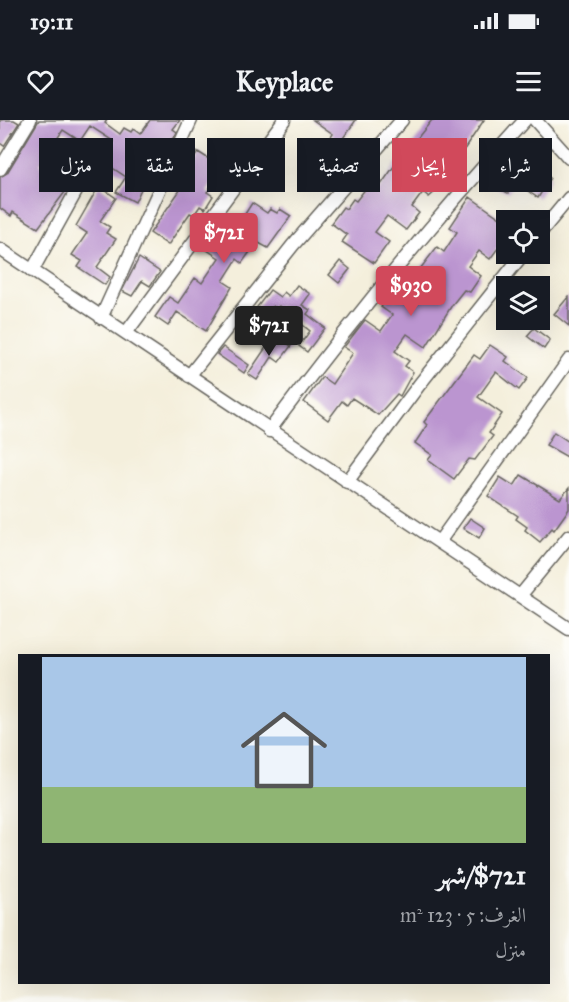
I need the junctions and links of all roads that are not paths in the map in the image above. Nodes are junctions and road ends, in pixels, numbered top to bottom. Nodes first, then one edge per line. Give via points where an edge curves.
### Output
1 (30, 120) edge
2 (191, 120) edge
3 (284, 120) edge
4 (402, 120) edge
5 (525, 120) edge
6 (535, 120) edge
7 (569, 158) edge
8 (0, 169) edge
9 (76, 192) edge
10 (569, 198) edge
11 (550, 221) edge
12 (0, 249) edge
13 (515, 264) edge
14 (32, 271) junction
15 (101, 318) junction
16 (126, 333) junction
17 (569, 360) edge
18 (189, 375) junction
19 (269, 431) junction
20 (346, 482) junction
21 (569, 536) edge
22 (439, 542) junction
23 (520, 596) junction
24 (569, 629) edge

1 - 8 street
2 - 15 street
3 - 16 street
4 - 18 street via 293,245
5 - 19 street via 413,245
6 - 7 street
9 - 14 street
10 - 11 street
12 - 14 street
13 - 20 street
14 - 15 street
15 - 16 street
16 - 18 street
17 - 22 street
18 - 19 street
19 - 20 street
20 - 22 street
21 - 23 street
22 - 23 street
23 - 24 street

